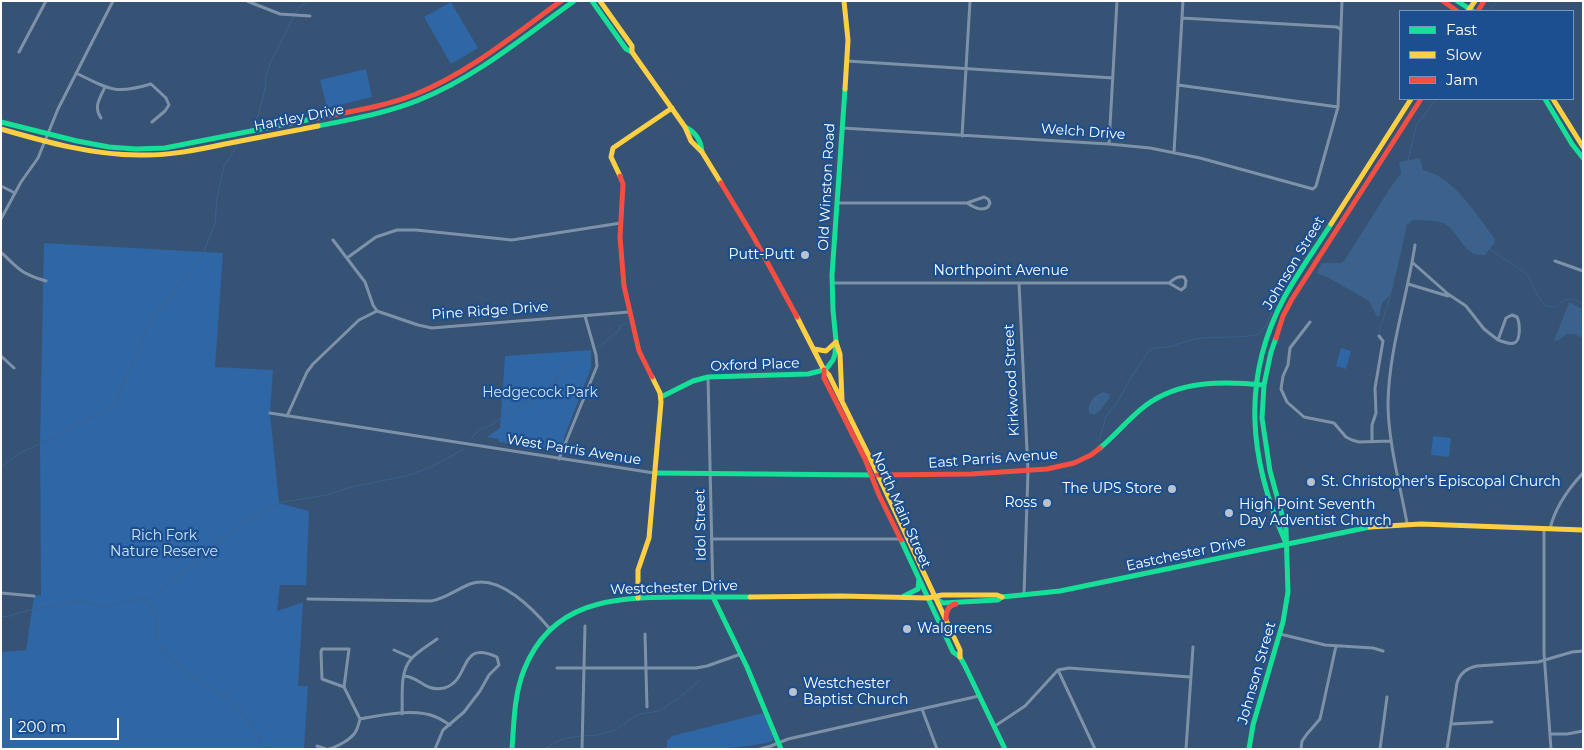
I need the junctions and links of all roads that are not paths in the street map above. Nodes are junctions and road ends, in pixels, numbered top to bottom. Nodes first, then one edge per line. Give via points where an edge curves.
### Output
1 (46, 1) edge
2 (113, 1) edge
3 (247, 1) edge
4 (561, 1) edge
5 (574, 1) edge
6 (592, 1) edge
7 (600, 1) edge
8 (844, 1) edge
9 (970, 1) edge
10 (1117, 1) edge
11 (1183, 1) edge
12 (1342, 1) edge
13 (1443, 1) edge
14 (1457, 1) edge
15 (1475, 1) edge
16 (255, 3) edge
17 (1456, 10) edge
18 (1470, 10) edge
19 (310, 16) dead end
20 (1182, 18) junction
21 (1341, 31) junction
22 (626, 38) junction
23 (618, 39) junction
24 (19, 52) dead end
25 (632, 52) junction
26 (846, 61) junction
27 (966, 68) junction
28 (76, 73) junction
29 (1113, 78) junction
30 (1178, 85) junction
31 (105, 87) junction
32 (1410, 100) edge
33 (1420, 100) edge
34 (1546, 100) edge
35 (1554, 100) edge
36 (1338, 107) junction
37 (672, 108) junction
38 (101, 118) dead end
39 (1, 122) edge
40 (152, 122) dead end
41 (842, 128) junction
42 (1, 129) edge
43 (687, 129) junction
44 (48, 134) junction
45 (962, 136) junction
46 (45, 141) junction
47 (1109, 144) junction
48 (695, 146) junction
49 (702, 146) junction
50 (1583, 147) edge
51 (702, 152) junction
52 (1174, 152) junction
53 (1583, 158) edge
54 (1, 186) edge
55 (15, 193) junction
56 (837, 203) junction
57 (967, 204) junction
58 (1, 219) edge
59 (621, 223) junction
60 (333, 240) dead end
61 (1415, 245) dead end
62 (1, 252) edge
63 (347, 258) junction
64 (1555, 261) dead end
65 (1412, 263) junction
66 (1583, 271) edge
67 (46, 281) dead end
68 (832, 283) junction
69 (1019, 283) junction
70 (1169, 283) junction
71 (1408, 284) junction
72 (1452, 297) junction
73 (378, 311) junction
74 (630, 312) junction
75 (585, 316) junction
76 (1310, 322) dead end
77 (1379, 336) dead end
78 (1498, 340) junction
79 (836, 342) junction
80 (814, 349) junction
81 (1, 356) edge
82 (14, 368) dead end
83 (824, 370) junction
84 (708, 377) junction
85 (1256, 384) junction
86 (1264, 385) junction
87 (661, 397) junction
88 (843, 404) junction
89 (270, 414) dead end
90 (287, 416) junction
91 (1391, 441) junction
92 (1372, 442) junction
93 (560, 459) junction
94 (1028, 471) junction
95 (1583, 472) edge
96 (655, 473) junction
97 (711, 473) junction
98 (874, 475) junction
99 (1407, 523) junction
100 (1544, 530) junction
101 (1550, 530) junction
102 (1583, 530) edge
103 (907, 537) junction
104 (712, 539) junction
105 (900, 539) junction
106 (1287, 544) junction
107 (918, 577) junction
108 (1, 593) edge
109 (34, 596) dead end
110 (1024, 596) junction
111 (714, 597) junction
112 (935, 597) junction
113 (1002, 597) junction
114 (308, 598) dead end
115 (638, 598) junction
116 (890, 598) junction
117 (928, 598) junction
118 (966, 602) junction
119 (946, 621) junction
120 (585, 626) dead end
121 (550, 630) junction
122 (645, 634) dead end
123 (1280, 634) junction
124 (437, 639) dead end
125 (1336, 646) junction
126 (1192, 647) dead end
127 (394, 650) dead end
128 (1383, 651) dead end
129 (1583, 651) edge
130 (741, 654) junction
131 (960, 657) junction
132 (412, 658) junction
133 (1544, 661) junction
134 (585, 667) junction
135 (557, 668) dead end
136 (645, 668) junction
137 (1058, 670) junction
138 (404, 676) junction
139 (1190, 676) junction
140 (344, 687) junction
141 (980, 696) junction
142 (1388, 698) dead end
143 (647, 707) dead end
144 (922, 709) junction
145 (402, 714) junction
146 (360, 719) junction
147 (1492, 722) dead end
148 (1451, 724) junction
149 (450, 725) junction
150 (994, 726) junction
151 (1583, 731) edge
152 (1550, 734) junction
153 (317, 746) dead end
154 (780, 746) edge
155 (327, 749) edge
156 (435, 749) edge
157 (512, 749) edge
158 (582, 749) edge
159 (760, 749) edge
160 (937, 749) edge
161 (1005, 749) edge
162 (1095, 749) edge
163 (1186, 749) edge
164 (1249, 749) edge
165 (1301, 749) edge
166 (1380, 749) edge
167 (1447, 749) edge
168 (1550, 749) edge

1 - 24 street
2 - 28 street
3 - 16 street
4 - 44 main road, Hartley Drive via 468,68 416,94 381,105 182,146 109,147
5 - 46 main road, Hartley Drive via 472,74 419,100 389,110 168,155 127,156
6 - 23 main road, North Main Street
7 - 22 main road, North Main Street
8 - 26 main road, Old Winston Road via 848,27
9 - 27 street
10 - 29 street
11 - 20 street
12 - 21 street
13 - 17 main road
14 - 18 main road
15 - 18 main road
16 - 19 street via 280,14
20 - 21 street via 1337,26
20 - 30 street
21 - 36 street
22 - 23 main road
22 - 25 main road, North Main Street
23 - 25 main road, North Main Street
25 - 37 main road, North Main Street
26 - 27 street
26 - 41 main road, Old Winston Road
27 - 29 street
27 - 45 street
28 - 31 street
28 - 44 street
29 - 47 street
30 - 36 street
30 - 52 street
31 - 38 street via 97,106
31 - 40 street via 120,90 151,84 169,105
32 - 85 main road, Johnson Street via 1285,296 1270,329
33 - 86 main road, Johnson Street via 1292,299 1274,341
34 - 53 main road
35 - 50 main road
36 - 52 street, Welch Drive via 1313,189
37 - 43 main road, North Main Street
37 - 59 main road via 610,153 623,184
39 - 44 main road, Hartley Drive
41 - 45 street, Welch Drive
41 - 56 main road, Old Winston Road
42 - 46 main road, Hartley Drive
43 - 48 main road, North Main Street
43 - 49 main road, North Main Street
44 - 46 street
45 - 47 street, Welch Drive
46 - 55 street
47 - 52 street, Welch Drive
48 - 49 main road
48 - 51 main road, North Main Street
49 - 51 main road
51 - 80 main road, North Main Street via 760,248
54 - 55 street
55 - 58 street
56 - 57 street
56 - 68 main road, Old Winston Road
57 - 57 street via 984,197 990,203 983,209
59 - 63 street via 512,240 396,230 376,237
59 - 74 main road via 621,264
60 - 63 street
61 - 65 street
62 - 67 street via 29,276
63 - 73 street via 365,282 372,305
64 - 66 street
65 - 71 street
65 - 72 street
68 - 69 street, Northpoint Avenue
68 - 79 main road, Old Winston Road
69 - 70 street, Northpoint Avenue
69 - 94 street, Kirkwood Street
70 - 70 street, Northpoint Avenue via 1179,276 1184,277 1186,283 1181,290
71 - 72 street
71 - 91 street via 1389,385
72 - 78 street via 1466,306 1484,329
73 - 75 street, Pine Ridge Drive via 432,328
73 - 90 street via 359,320 313,364
74 - 75 street, Pine Ridge Drive
74 - 87 main road via 639,351
75 - 93 street via 597,366
76 - 92 street via 1290,348 1281,389 1284,397 1304,417 1334,423 1352,440
77 - 92 street via 1384,341 1375,388
78 - 78 street via 1511,344 1517,341 1518,317 1508,316
79 - 80 main road via 826,351
79 - 83 main road, Old Winston Road via 832,362
79 - 88 main road via 840,354
80 - 83 main road, North Main Street
81 - 82 street
83 - 84 main road, Oxford Place via 800,375
83 - 88 main road, North Main Street
83 - 98 main road, North Main Street via 824,378
84 - 87 main road, Oxford Place via 693,380
84 - 97 street, Idol Street
85 - 86 main road, East Parris Avenue
85 - 94 main road, East Parris Avenue via 1207,383 1172,390 1142,408 1111,440 1089,456 1062,467
85 - 106 main road, Johnson Street via 1254,413 1259,454 1271,505
86 - 106 main road, Johnson Street via 1263,431
87 - 96 main road
88 - 98 main road, North Main Street via 870,458
89 - 90 street, West Parris Avenue
90 - 93 street, West Parris Avenue
91 - 92 street
91 - 99 street
93 - 96 street, West Parris Avenue
94 - 98 main road, East Parris Avenue
94 - 110 street, Kirkwood Street
95 - 101 street via 1559,505
96 - 97 main road, West Parris Avenue
96 - 115 main road via 649,538 638,570
97 - 98 main road, West Parris Avenue
97 - 104 street, Idol Street
98 - 103 main road, North Main Street
98 - 105 main road, North Main Street
99 - 100 main road, Eastchester Drive
99 - 106 main road, Eastchester Drive via 1367,526
100 - 101 main road, Eastchester Drive
100 - 133 street
101 - 102 main road, Eastchester Drive
103 - 105 street
103 - 112 main road, North Main Street
104 - 105 street
104 - 111 street, Idol Street
105 - 107 main road, North Main Street
106 - 110 main road, Eastchester Drive
106 - 123 main road, Johnson Street via 1288,592
107 - 116 main road via 919,587 914,592
107 - 117 main road, North Main Street
108 - 109 street
110 - 113 main road, Eastchester Drive
111 - 115 main road, Westchester Drive
111 - 116 main road, Westchester Drive
111 - 130 main road, Idol Street
112 - 113 main road, Eastchester Drive
112 - 117 main road, Westchester Drive
112 - 118 main road, Eastchester Drive via 943,603
112 - 119 main road, North Main Street
113 - 118 main road, Eastchester Drive
114 - 121 street via 431,601 480,582 501,587 520,598
115 - 121 main road, Westchester Drive via 592,606 569,616
116 - 117 main road, Westchester Drive
117 - 131 main road, North Main Street via 953,652
118 - 119 main road via 950,606
119 - 131 main road, North Main Street via 960,650
120 - 134 street
121 - 157 main road, Westchester Drive via 523,670 517,690
122 - 136 street
123 - 125 street
123 - 164 main road, Johnson Street
124 - 132 street
125 - 128 street
125 - 165 street via 1320,719 1306,734
126 - 139 street
127 - 132 street
129 - 133 street
130 - 136 street via 702,667
130 - 154 main road, Idol Street
131 - 141 main road, North Main Street
132 - 138 street
133 - 148 street via 1467,669 1457,683
133 - 152 street
134 - 135 street
134 - 136 street
134 - 158 street
136 - 143 street
137 - 139 street
137 - 150 street via 1025,706
137 - 162 street
138 - 145 street
138 - 149 street via 432,689 447,687 456,680 474,654 486,653 497,657 498,666 488,675 475,699
139 - 163 street
140 - 140 street via 349,649 322,649 322,678
140 - 146 street
141 - 144 street
141 - 150 main road, North Main Street
142 - 166 street
144 - 154 street via 788,739
144 - 160 street
145 - 146 street
145 - 149 street via 435,716
146 - 155 street via 353,735
147 - 148 street
148 - 167 street
149 - 156 street via 443,730
150 - 161 main road, North Main Street
151 - 152 street
152 - 168 street
153 - 155 street
154 - 159 street

